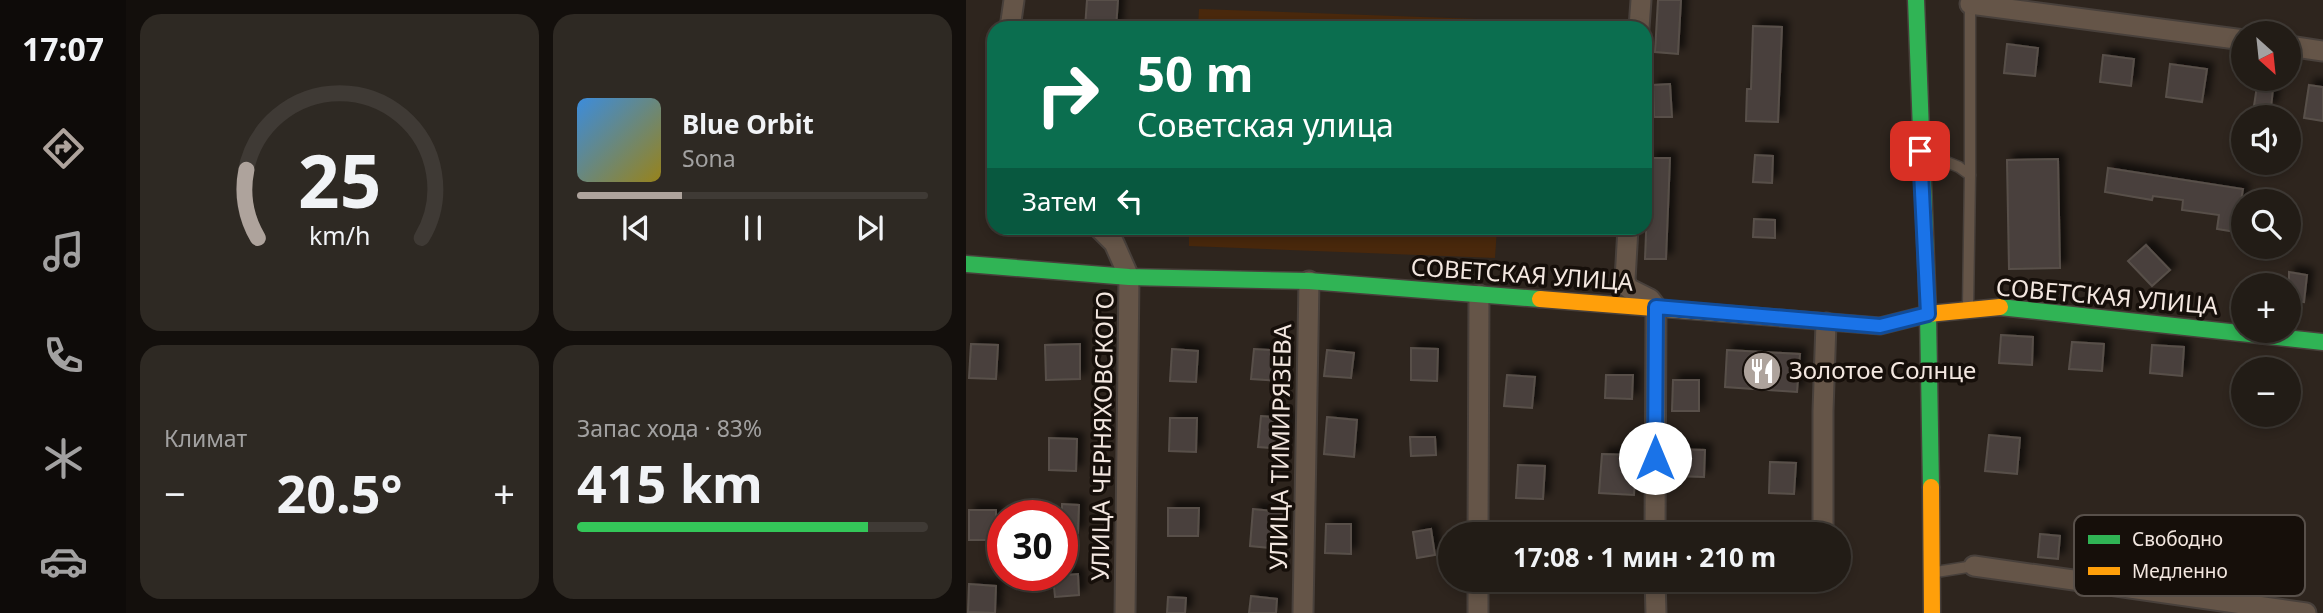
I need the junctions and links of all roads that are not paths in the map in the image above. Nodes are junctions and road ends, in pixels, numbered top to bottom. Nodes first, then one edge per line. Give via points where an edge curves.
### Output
1 (1014, 0) edge
2 (1641, 0) edge
3 (1916, 0) edge
4 (1970, 2) edge
5 (1011, 21) edge
6 (1640, 21) edge
7 (2231, 38) edge
8 (2301, 48) edge
9 (2323, 51) edge
10 (1920, 151) junction
11 (1970, 175) junction
12 (1106, 235) edge
13 (1628, 235) edge
14 (966, 264) edge
15 (1129, 278) junction
16 (1309, 281) junction
17 (1479, 295) junction
18 (1656, 307) junction
19 (1968, 309) junction
20 (1928, 314) junction
21 (1826, 323) junction
22 (2323, 342) edge
23 (1478, 522) edge
24 (1655, 522) edge
25 (1824, 522) edge
26 (1974, 566) joint
27 (1933, 572) junction
28 (2074, 580) edge
29 (1478, 592) edge
30 (1656, 592) edge
31 (2186, 596) edge
32 (1125, 613) edge
33 (1303, 613) edge
34 (1478, 613) edge
35 (1656, 613) edge
36 (1932, 613) edge
37 (2306, 613) edge

1 - 5 street
2 - 6 street
3 - 10 street
4 - 7 street
4 - 11 lane
8 - 9 street
10 - 11 lane
10 - 20 street
11 - 19 lane
12 - 15 street, УЛИЦА ЧЕРНЯХОВСКОГО
13 - 18 street via 1628,288
14 - 15 street, СОВЕТСКАЯ УЛИЦА
15 - 16 street, СОВЕТСКАЯ УЛИЦА
15 - 32 street, УЛИЦА ЧЕРНЯХОВСКОГО
16 - 17 street, СОВЕТСКАЯ УЛИЦА
16 - 33 street, УЛИЦА ТИМИРЯЗЕВА
17 - 18 street, СОВЕТСКАЯ УЛИЦА
17 - 23 street
18 - 21 street, СОВЕТСКАЯ УЛИЦА
18 - 24 street
19 - 20 street, СОВЕТСКАЯ УЛИЦА
19 - 22 street, СОВЕТСКАЯ УЛИЦА via 1998,307
20 - 21 street, СОВЕТСКАЯ УЛИЦА via 1880,326
20 - 27 street
21 - 25 street
26 - 27 lane
26 - 28 street
27 - 36 street
29 - 34 street
30 - 35 street
31 - 37 street

